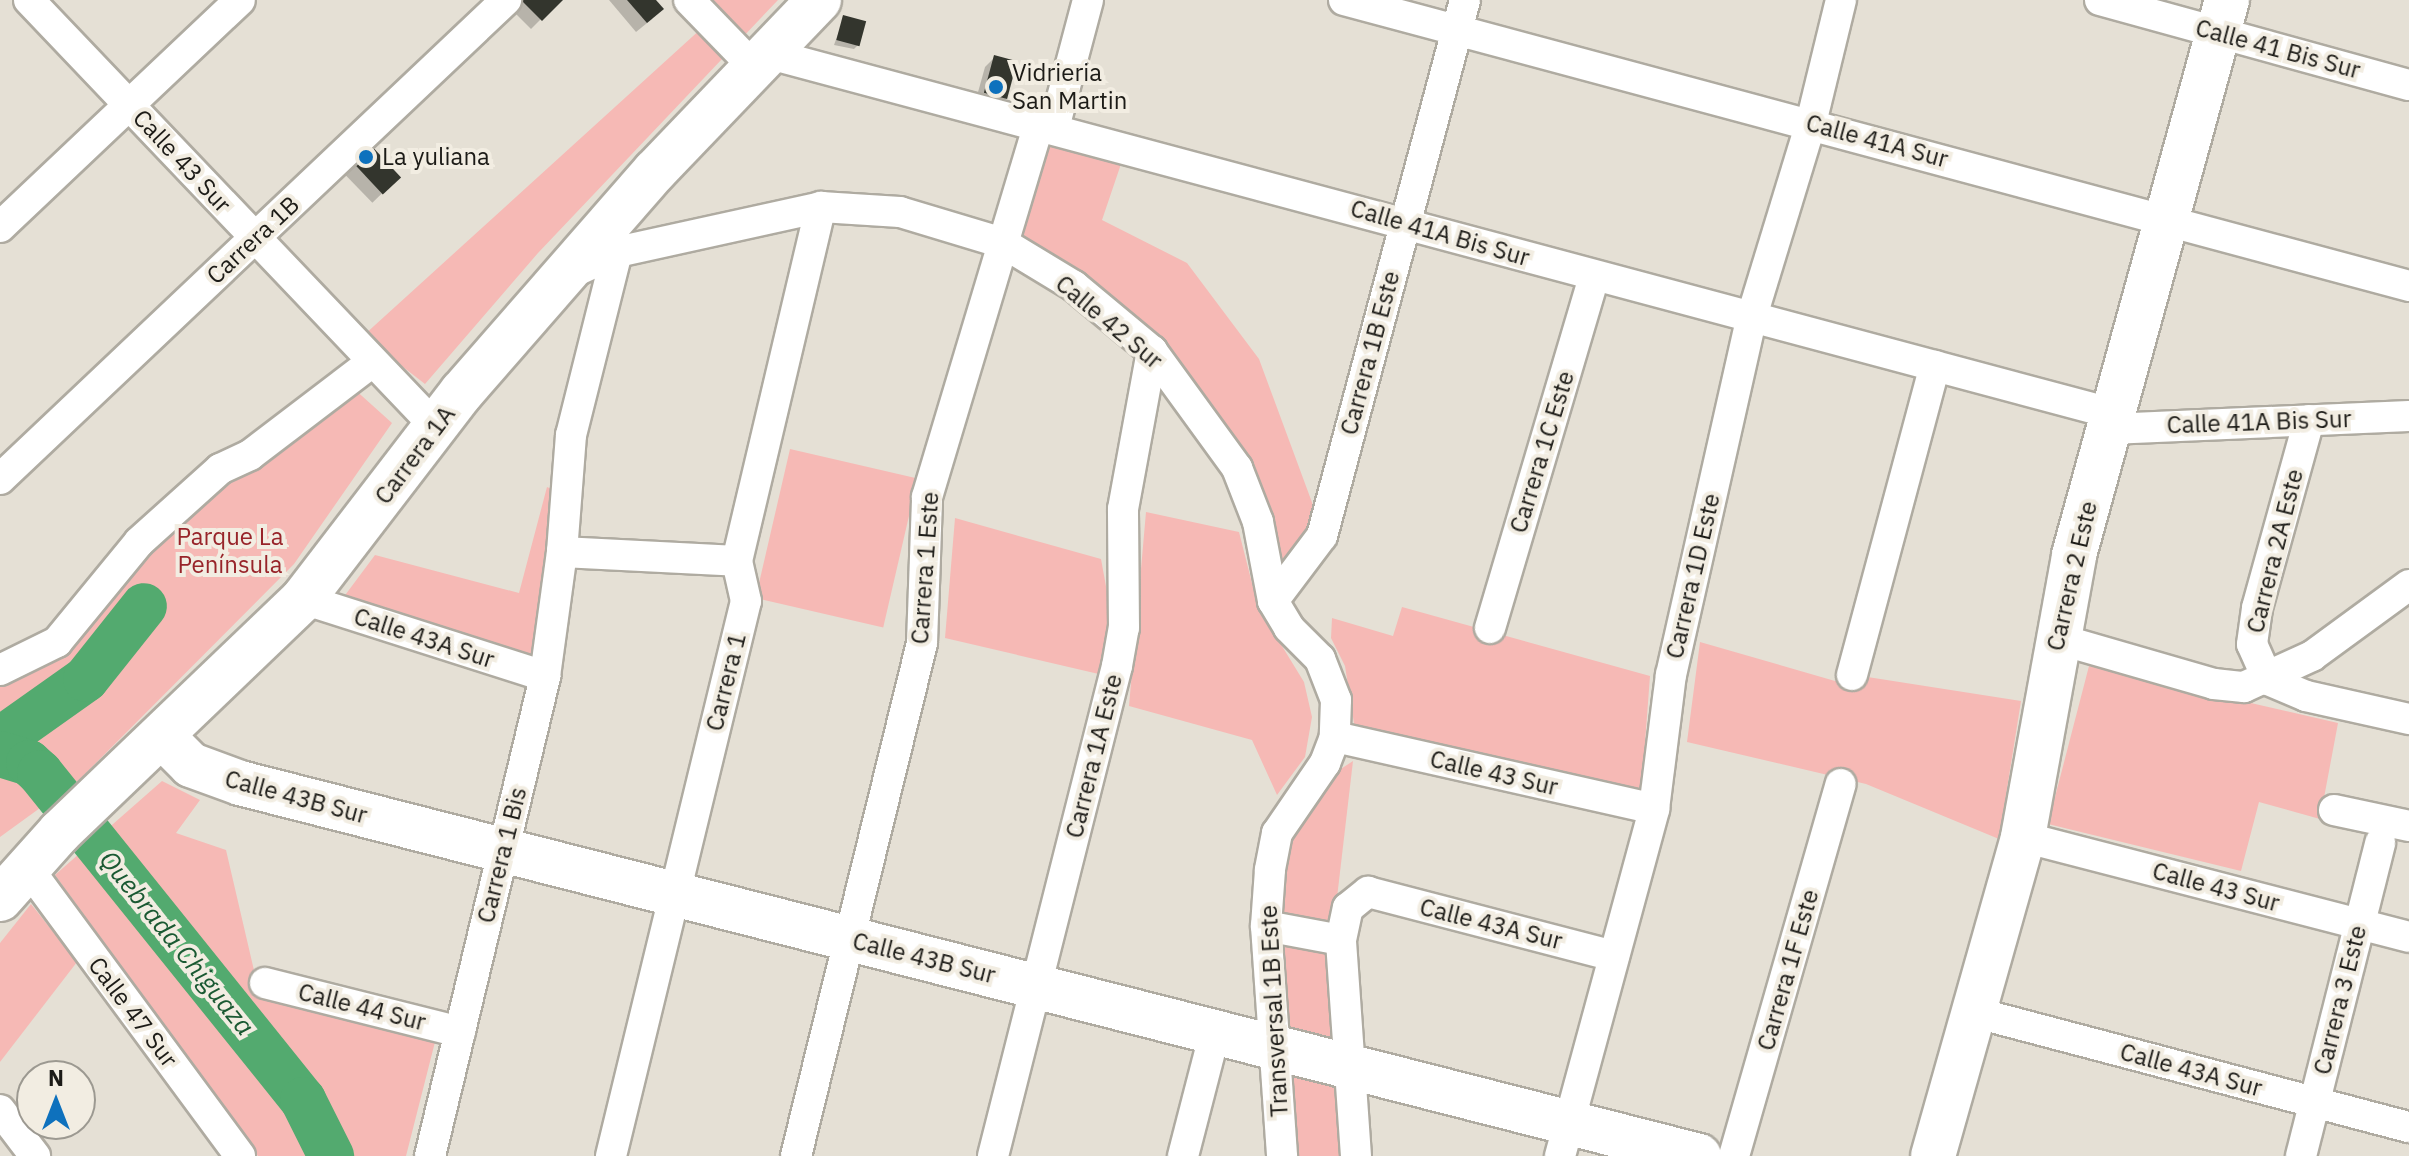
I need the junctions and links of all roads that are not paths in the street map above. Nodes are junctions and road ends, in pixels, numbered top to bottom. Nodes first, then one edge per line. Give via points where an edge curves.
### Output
1 (29, 0) edge
2 (240, 0) edge
3 (506, 0) edge
4 (689, 0) edge
5 (819, 0) edge
6 (1088, 0) edge
7 (1344, 0) edge
8 (1465, 0) edge
9 (1841, 0) edge
10 (2100, 0) edge
11 (2223, 16) edge
12 (1457, 30) junction
13 (760, 60) junction
14 (2409, 85) edge
15 (128, 105) junction
16 (1811, 123) junction
17 (1046, 126) junction
18 (821, 207) junction
19 (2168, 221) junction
20 (1405, 223) junction
21 (0, 227) edge
22 (254, 238) junction
23 (1003, 243) junction
24 (617, 252) junction
25 (1594, 276) junction
26 (561, 278) junction
27 (2409, 286) edge
28 (1752, 316) junction
29 (1152, 351) junction
30 (372, 362) junction
31 (1935, 366) junction
32 (2409, 416) edge
33 (2309, 420) junction
34 (2112, 421) junction
35 (435, 426) junction
36 (0, 479) edge
37 (1258, 522) joint
38 (562, 552) junction
39 (737, 561) junction
40 (2409, 585) edge
41 (303, 599) junction
42 (1273, 601) junction
43 (1490, 628) dead end
44 (2058, 639) junction
45 (0, 670) edge
46 (1852, 675) dead end
47 (545, 676) junction
48 (2268, 680) junction
49 (2409, 719) edge
50 (162, 736) junction
51 (1335, 737) junction
52 (1841, 784) dead end
53 (1654, 809) junction
54 (2334, 810) dead end
55 (2409, 826) edge
56 (2023, 837) junction
57 (2380, 843) dead end
58 (503, 850) junction
59 (14, 883) edge
60 (672, 893) junction
61 (2359, 924) junction
62 (1266, 926) junction
63 (2409, 937) edge
64 (846, 938) junction
65 (1341, 940) junction
66 (1614, 956) junction
67 (265, 983) dead end
68 (1037, 987) junction
69 (1973, 1012) junction
70 (460, 1032) junction
71 (1215, 1032) junction
72 (1277, 1048) junction
73 (1348, 1066) junction
74 (2315, 1102) junction
75 (0, 1110) edge
76 (2409, 1127) edge
77 (1565, 1139) edge
78 (35, 1156) edge
79 (240, 1156) edge
80 (430, 1156) edge
81 (611, 1156) edge
82 (796, 1156) edge
83 (993, 1156) edge
84 (1183, 1156) edge
85 (1282, 1156) edge
86 (1356, 1156) edge
87 (1699, 1156) edge
88 (1734, 1156) edge
89 (1933, 1156) edge
90 (2301, 1156) edge

1 - 15 street, Calle 43 Sur
2 - 15 street
3 - 22 street, Carrera 1B
4 - 13 street
5 - 13 street, Carrera 1A
6 - 17 street, Carrera 1 Este
7 - 12 street, Calle 41A Sur
8 - 12 street, Carrera 1B Este
9 - 16 street, Carrera 1D Este
10 - 11 street, Calle 41 Bis Sur
11 - 14 street, Calle 41 Bis Sur
11 - 19 street, Carrera 2 Este
12 - 16 street, Calle 41A Sur
12 - 20 street, Carrera 1B Este
13 - 17 street, Calle 41A Bis Sur
13 - 26 street, Carrera 1A
15 - 21 street
15 - 22 street, Calle 43 Sur
16 - 19 street, Calle 41A Sur
16 - 28 street, Carrera 1D Este
17 - 20 street, Calle 41A Bis Sur
17 - 23 street, Carrera 1 Este
18 - 23 street, Calle 42 Sur via 900,212
18 - 24 street, Calle 42 Sur
18 - 39 street, Carrera 1
19 - 27 street, Calle 41A Sur
19 - 34 street, Carrera 2 Este
20 - 25 street, Calle 41A Bis Sur
20 - 42 street, Carrera 1B Este via 1322,536
22 - 30 street, Calle 43 Sur
22 - 36 street, Carrera 1B
23 - 29 street, Calle 42 Sur via 1074,286
23 - 64 street, Carrera 1 Este via 927,497 922,643
24 - 26 street, Calle 42 Sur
24 - 38 street via 571,435
25 - 28 street, Calle 41A Bis Sur
25 - 43 street, Carrera 1C Este
26 - 35 street, Carrera 1A
28 - 31 street, Calle 41A Bis Sur
28 - 53 street, Carrera 1D Este via 1671,675
29 - 37 street, Calle 42 Sur via 1237,468
29 - 68 street, Carrera 1A Este via 1123,509 1124,628
30 - 35 street, Calle 43 Sur
30 - 45 street via 250,455 220,469 139,542 57,642
31 - 34 street, Calle 41A Bis Sur
31 - 46 street
32 - 33 street, Calle 41A Bis Sur
33 - 34 street, Calle 41A Bis Sur
33 - 48 street, Carrera 2A Este via 2257,608 2252,644
34 - 44 street, Carrera 2 Este via 2074,555
35 - 41 street, Carrera 1A
37 - 42 street, Transversal 1B Este
38 - 39 street
38 - 47 street, Carrera 1 Bis
39 - 60 street, Carrera 1 via 746,601
40 - 48 street via 2353,629
41 - 47 street, Calle 43A Sur
41 - 50 street, Carrera 1A
42 - 51 street, Transversal 1B Este via 1328,675 1336,700
44 - 48 street via 2214,684 2244,687
44 - 56 street, Carrera 2 Este
47 - 58 street, Carrera 1 Bis
48 - 49 street via 2306,696
50 - 58 street, Calle 43B Sur via 181,758 219,777
50 - 59 street, Carrera 1A
51 - 53 street, Calle 43 Sur
51 - 62 street, Transversal 1B Este via 1325,763 1277,833
52 - 88 street, Carrera 1F Este
53 - 66 street, Carrera 1D Este
54 - 55 street
56 - 61 street, Calle 43 Sur
56 - 69 street, Carrera 2 Este
57 - 61 street, Carrera 3 Este
58 - 60 street, Calle 43B Sur
58 - 70 street, Carrera 1 Bis
59 - 79 street, Calle 47 Sur
60 - 64 street, Calle 43B Sur
60 - 81 street, Carrera 1
61 - 63 street, Calle 43 Sur
61 - 74 street, Carrera 3 Este
62 - 65 street
62 - 72 street, Transversal 1B Este
64 - 68 street, Calle 43B Sur
64 - 82 street, Carrera 1 Este
65 - 66 street, Calle 43A Sur via 1348,908 1368,892
65 - 73 street
66 - 77 street, Carrera 1D Este
67 - 70 street, Calle 44 Sur
68 - 71 street, Calle 43B Sur
68 - 83 street, Carrera 1A Este
69 - 74 street, Calle 43A Sur
69 - 89 street, Carrera 2 Este
70 - 80 street, Carrera 1 Bis
71 - 72 street, Calle 43B Sur
71 - 84 street
72 - 73 street, Calle 43B Sur
72 - 85 street, Transversal 1B Este
73 - 77 street, Calle 43B Sur
73 - 86 street
74 - 76 street, Calle 43A Sur
74 - 90 street, Carrera 3 Este
75 - 78 street
77 - 87 street, Calle 43B Sur

